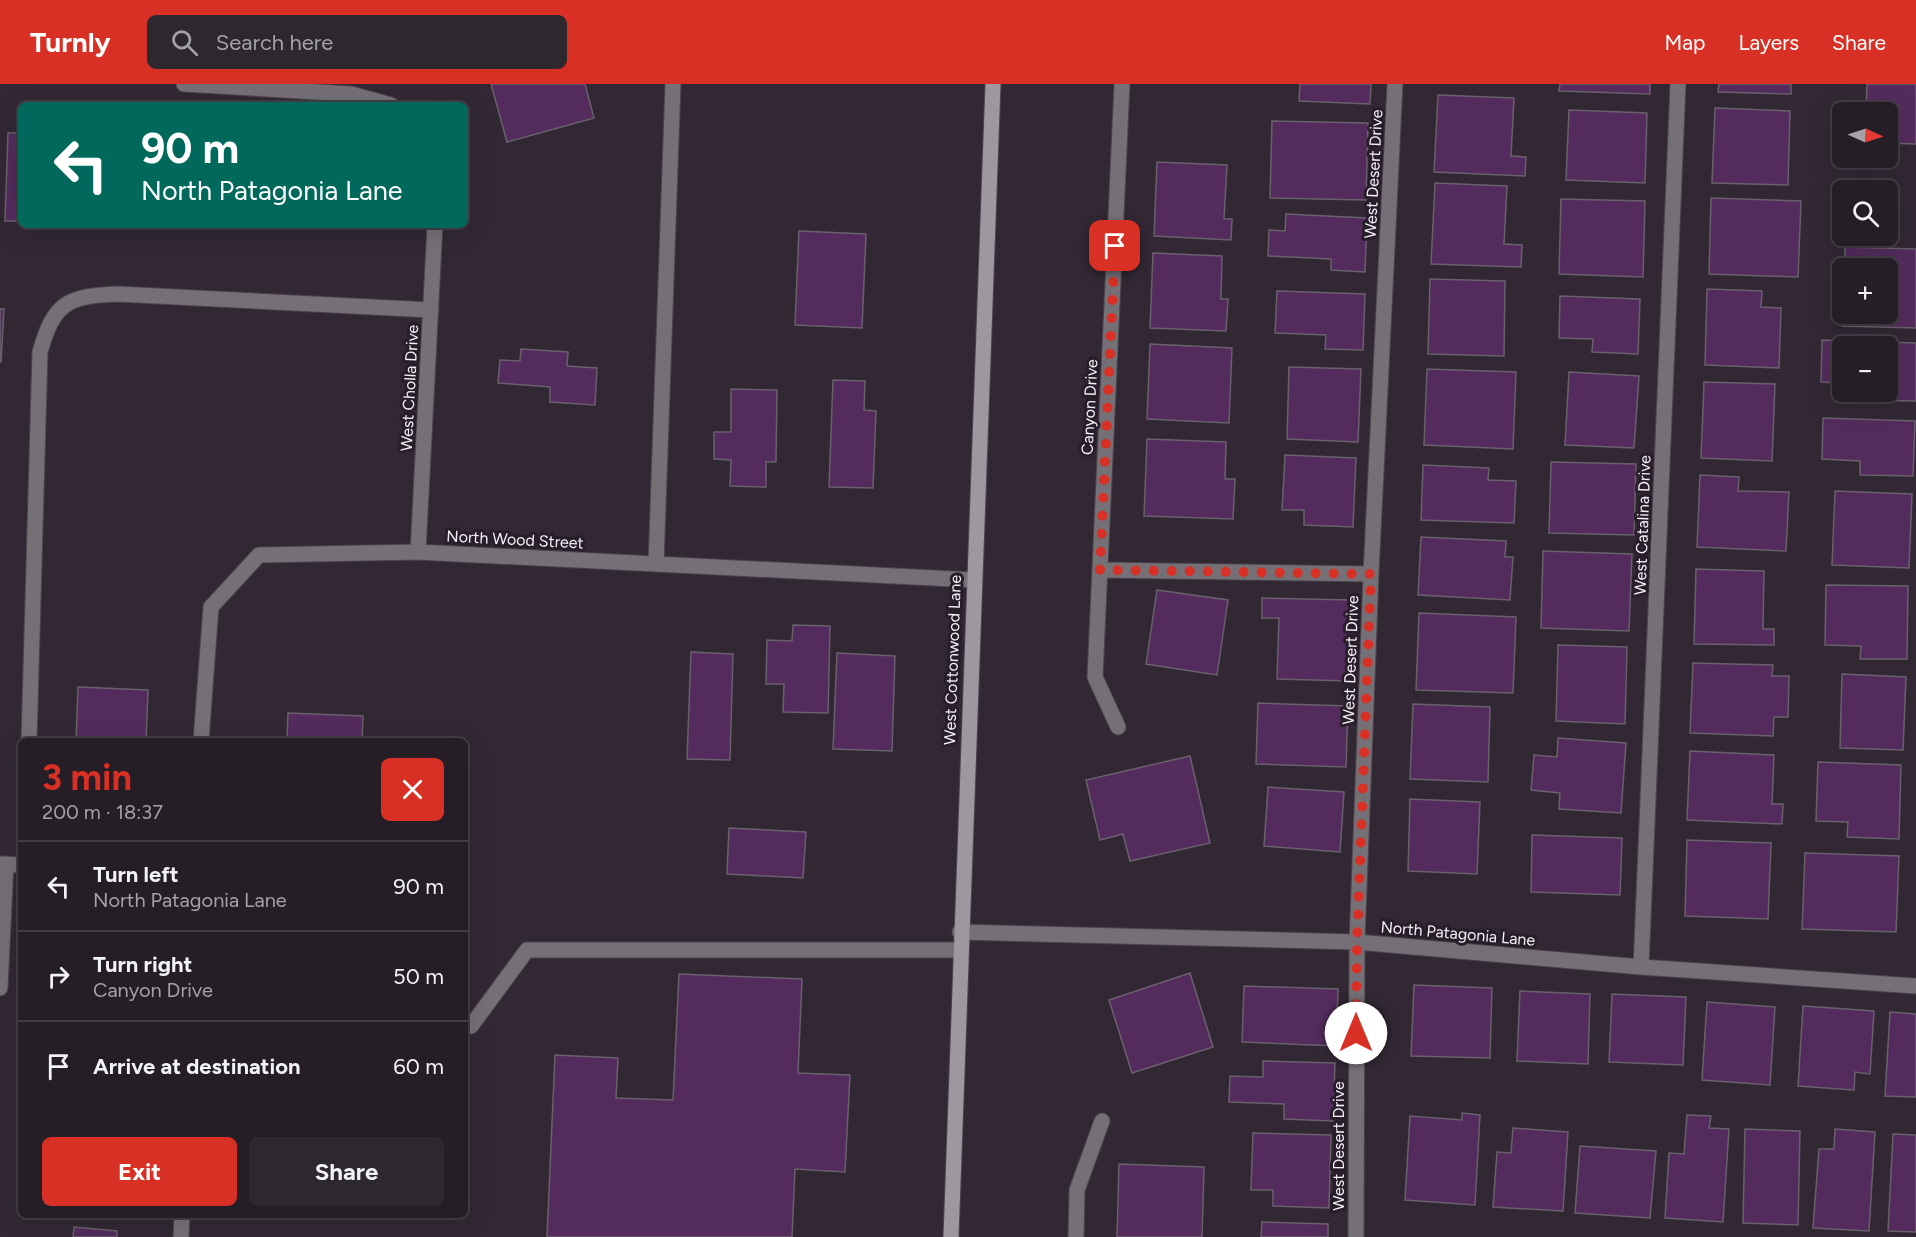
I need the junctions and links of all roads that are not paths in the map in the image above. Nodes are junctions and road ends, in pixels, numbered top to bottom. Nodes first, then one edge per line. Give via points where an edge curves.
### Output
1 (184, 84) edge
2 (673, 84) edge
3 (993, 84) edge
4 (1122, 84) edge
5 (1395, 84) edge
6 (1678, 84) edge
7 (380, 102) edge
8 (435, 228) edge
9 (431, 310) junction
10 (418, 552) junction
11 (656, 564) junction
12 (1100, 570) junction
13 (1371, 574) junction
14 (973, 580) junction
15 (1118, 727) dead end
16 (29, 738) edge
17 (201, 738) edge
18 (9, 864) edge
19 (960, 933) junction
20 (1357, 942) junction
21 (960, 950) junction
22 (1641, 967) junction
23 (1916, 986) edge
24 (0, 988) edge
25 (471, 1026) dead end
26 (1102, 1121) dead end
27 (182, 1218) edge
28 (181, 1237) edge
29 (951, 1237) edge
30 (1076, 1237) edge
31 (1356, 1237) edge

1 - 7 street via 351,94
2 - 11 street
3 - 14 main road, West Cottonwood Lane
4 - 12 street, Canyon Drive
5 - 13 street, West Desert Drive
6 - 22 street, West Catalina Drive
8 - 9 street, West Cholla Drive
9 - 10 street, West Cholla Drive
9 - 16 street via 118,294 88,296 66,303 48,323 40,352
10 - 11 street, North Wood Street
10 - 17 street, North Wood Street via 259,555 211,606
11 - 14 street, North Wood Street
12 - 13 street
12 - 15 street, Canyon Drive via 1095,677
13 - 20 street, West Desert Drive
14 - 19 main road, West Cottonwood Lane
18 - 24 street
19 - 20 street, North Patagonia Lane
19 - 21 main road, West Cottonwood Lane
20 - 22 street, North Patagonia Lane
20 - 31 street, West Desert Drive
21 - 25 street via 527,950
21 - 29 main road, West Cottonwood Lane
22 - 23 street, North Patagonia Lane
26 - 30 street via 1077,1190
27 - 28 street

